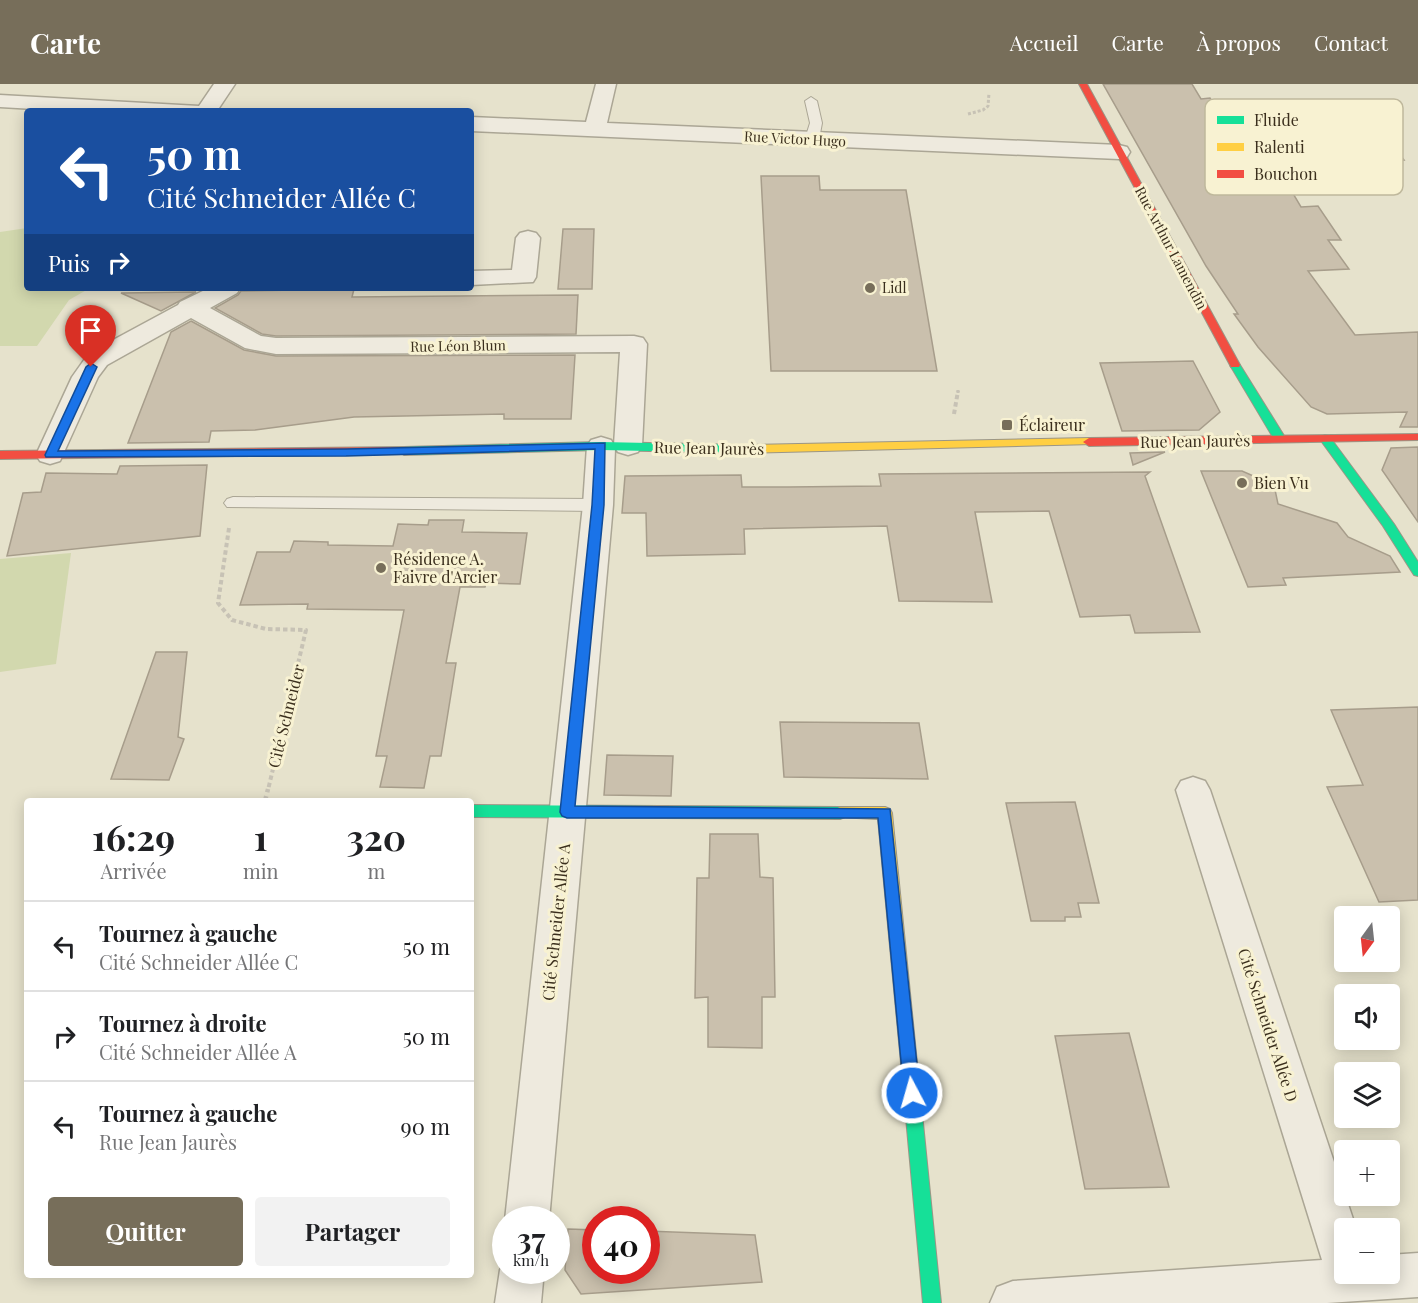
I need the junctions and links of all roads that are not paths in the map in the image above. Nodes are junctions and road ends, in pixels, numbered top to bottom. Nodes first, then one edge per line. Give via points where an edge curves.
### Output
1 (225, 84) edge
2 (606, 84) edge
3 (1081, 84) edge
4 (0, 101) edge
5 (811, 101) dead end
6 (135, 108) edge
7 (208, 108) edge
8 (474, 124) edge
9 (595, 130) junction
10 (812, 139) junction
11 (1119, 152) junction
12 (528, 238) dead end
13 (474, 278) edge
14 (222, 291) edge
15 (189, 307) junction
16 (1418, 437) edge
17 (1325, 438) junction
18 (1280, 439) junction
19 (614, 446) junction
20 (0, 455) edge
21 (50, 455) junction
22 (233, 503) road end
23 (598, 505) junction
24 (1418, 572) edge
25 (1193, 790) dead end
26 (474, 811) edge
27 (567, 812) junction
28 (528, 1206) edge
29 (1334, 1229) edge
30 (1418, 1275) edge
31 (1400, 1276) edge
32 (1334, 1280) edge
33 (520, 1284) edge
34 (1041, 1302) edge
35 (518, 1303) edge
36 (932, 1303) edge

1 - 7 street
2 - 9 street
3 - 11 street, Rue Arthur Lamendin
4 - 6 street
5 - 10 lane via 816,123
8 - 9 street, Rue Victor Hugo
9 - 10 street, Rue Victor Hugo
10 - 11 street, Rue Victor Hugo
11 - 18 street, Rue Arthur Lamendin via 1222,343
12 - 13 street via 524,277
14 - 15 street
15 - 19 street, Rue Léon Blum via 254,342 276,346 634,344
15 - 21 street via 108,352 91,367
16 - 17 street, Rue Jean Jaurès
17 - 18 street, Rue Jean Jaurès
17 - 24 street
18 - 19 street, Rue Jean Jaurès via 773,449
19 - 21 street, Rue Jean Jaurès
19 - 23 street, Cité Schneider Allée A
20 - 21 street, Rue Jean Jaurès
22 - 23 lane
23 - 27 street, Cité Schneider Allée A
25 - 29 street, Cité Schneider Allée D
26 - 27 street
27 - 28 street, Cité Schneider Allée A
27 - 36 street via 885,813
30 - 31 street
32 - 34 street
33 - 35 street

